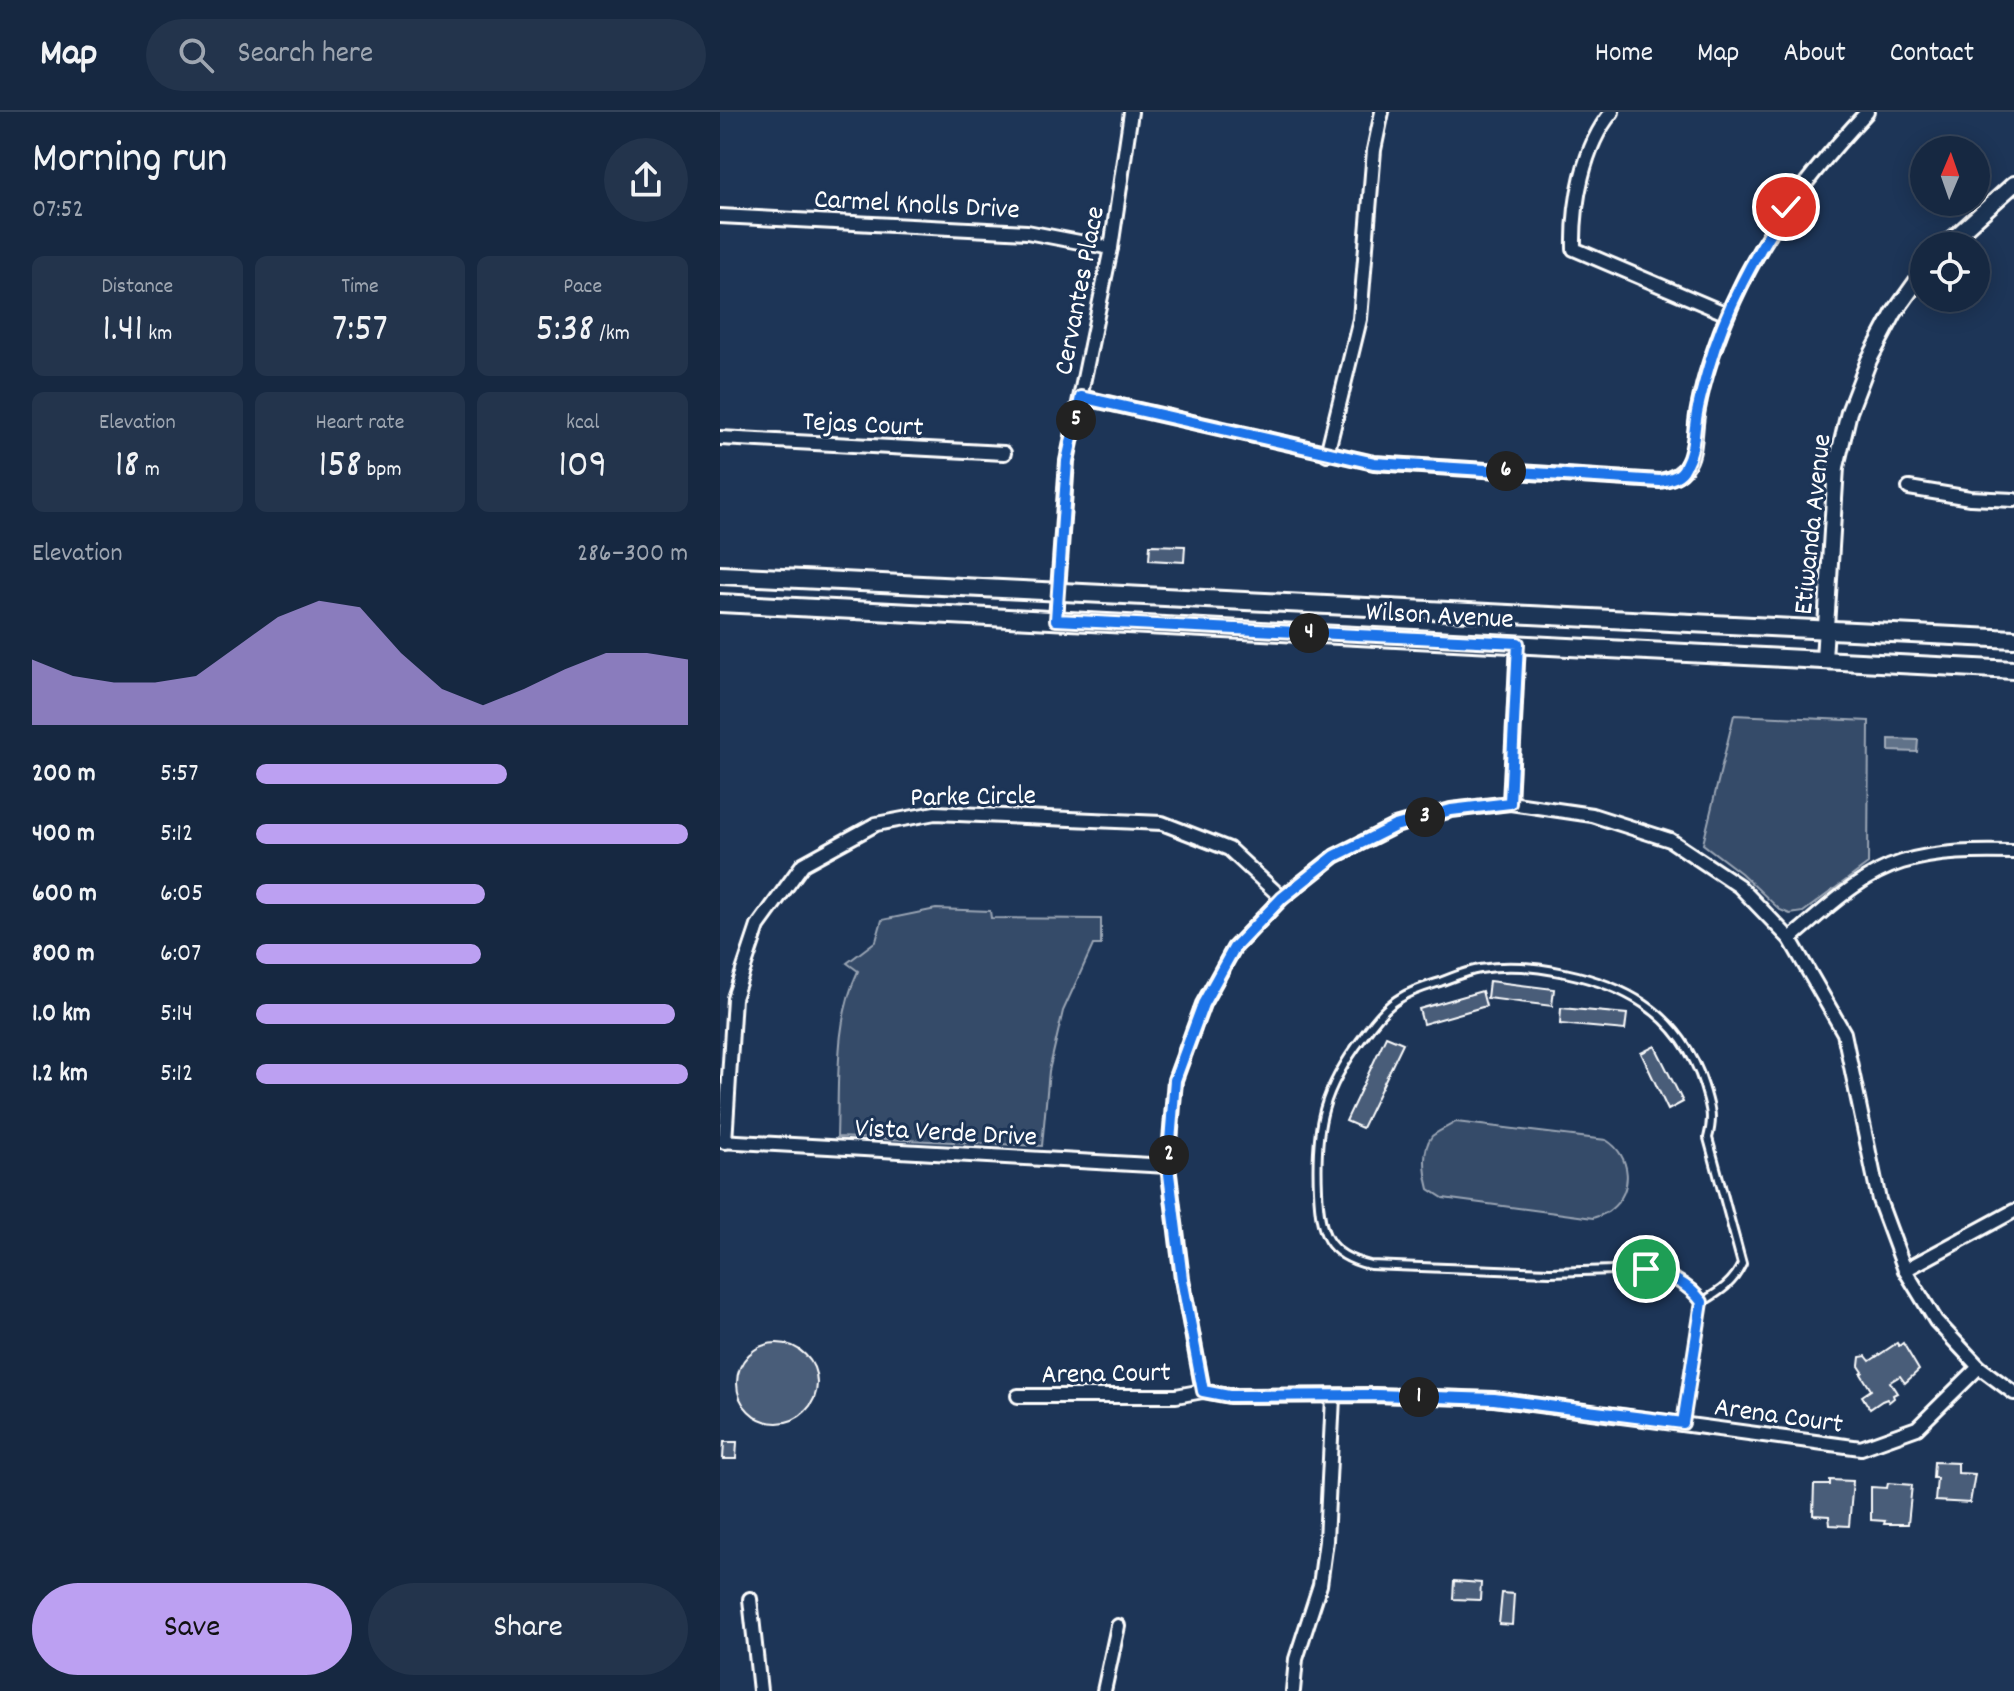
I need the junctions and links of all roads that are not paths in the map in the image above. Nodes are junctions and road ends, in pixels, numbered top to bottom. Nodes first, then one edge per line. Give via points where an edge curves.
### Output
1 (1131, 112) edge
2 (1382, 112) edge
3 (1612, 112) edge
4 (1867, 112) edge
5 (2014, 184) edge
6 (720, 216) edge
7 (1961, 232) edge
8 (1111, 248) junction
9 (1910, 291) edge
10 (1727, 314) junction
11 (1081, 397) junction
12 (720, 438) edge
13 (1004, 453) dead end
14 (1327, 454) junction
15 (1909, 488) dead end
16 (2014, 500) edge
17 (720, 575) edge
18 (1057, 590) junction
19 (720, 603) edge
20 (1056, 620) junction
21 (1825, 630) junction
22 (2014, 639) edge
23 (1518, 643) junction
24 (1824, 659) junction
25 (2014, 670) edge
26 (1510, 803) junction
27 (2014, 852) edge
28 (1282, 898) junction
29 (1790, 939) junction
30 (723, 1142) edge
31 (1168, 1166) junction
32 (2014, 1211) edge
33 (1905, 1270) junction
34 (1702, 1302) junction
35 (1979, 1367) junction
36 (1203, 1391) junction
37 (2014, 1393) edge
38 (1018, 1396) dead end
39 (1333, 1397) junction
40 (1683, 1423) junction
41 (750, 1599) dead end
42 (1118, 1626) dead end
43 (760, 1691) edge
44 (1104, 1691) edge
45 (1293, 1691) edge

1 - 8 street, Cervantes Place
2 - 14 street via 1360,319
3 - 10 street via 1581,179 1574,249
4 - 10 street via 1786,207
5 - 7 street
6 - 8 street, Carmel Knolls Drive via 1027,232
8 - 11 street, Cervantes Place
9 - 21 street, Etiwanda Avenue via 1875,348 1849,412 1836,467
10 - 14 street via 1683,472 1660,481 1374,463
11 - 14 street
11 - 18 street, Cervantes Place via 1067,461
12 - 13 street, Tejas Court
15 - 16 street
17 - 18 main road, Wilson Avenue
18 - 20 street, Cervantes Place
18 - 21 main road, Wilson Avenue
19 - 20 main road, Wilson Avenue
20 - 23 main road, Wilson Avenue
21 - 22 main road, Wilson Avenue
21 - 24 street, Etiwanda Avenue
23 - 24 main road, Wilson Avenue
23 - 26 street
24 - 25 main road, Wilson Avenue
26 - 28 street via 1451,810 1395,826 1335,856
26 - 29 street via 1592,815 1670,840 1739,886
27 - 29 street via 1972,851 1902,862 1851,888
28 - 30 street, Parke Circle via 1229,849 1162,823 928,813 876,824 803,864 758,926 734,998
28 - 31 street via 1234,948 1203,1004 1175,1080
29 - 33 street via 1844,1033 1879,1200
30 - 31 street, Vista Verde Drive
31 - 36 street
32 - 33 street
33 - 35 street via 1936,1321
34 - 34 lane via 1724,1289 1742,1264 1708,1138 1713,1118 1699,1071 1685,1044 1644,1004 1568,974 1525,967 1479,969 1399,998 1344,1062 1326,1099 1316,1146 1323,1228 1338,1254 1370,1265 1550,1272 1646,1269 1667,1274
34 - 40 lane
35 - 37 street
35 - 40 street, Arena Court via 1917,1428 1861,1448
36 - 38 street, Arena Court via 1176,1396
36 - 39 street, Arena Court
39 - 40 street, Arena Court via 1494,1399
39 - 45 street via 1326,1541
41 - 43 street
42 - 44 street

